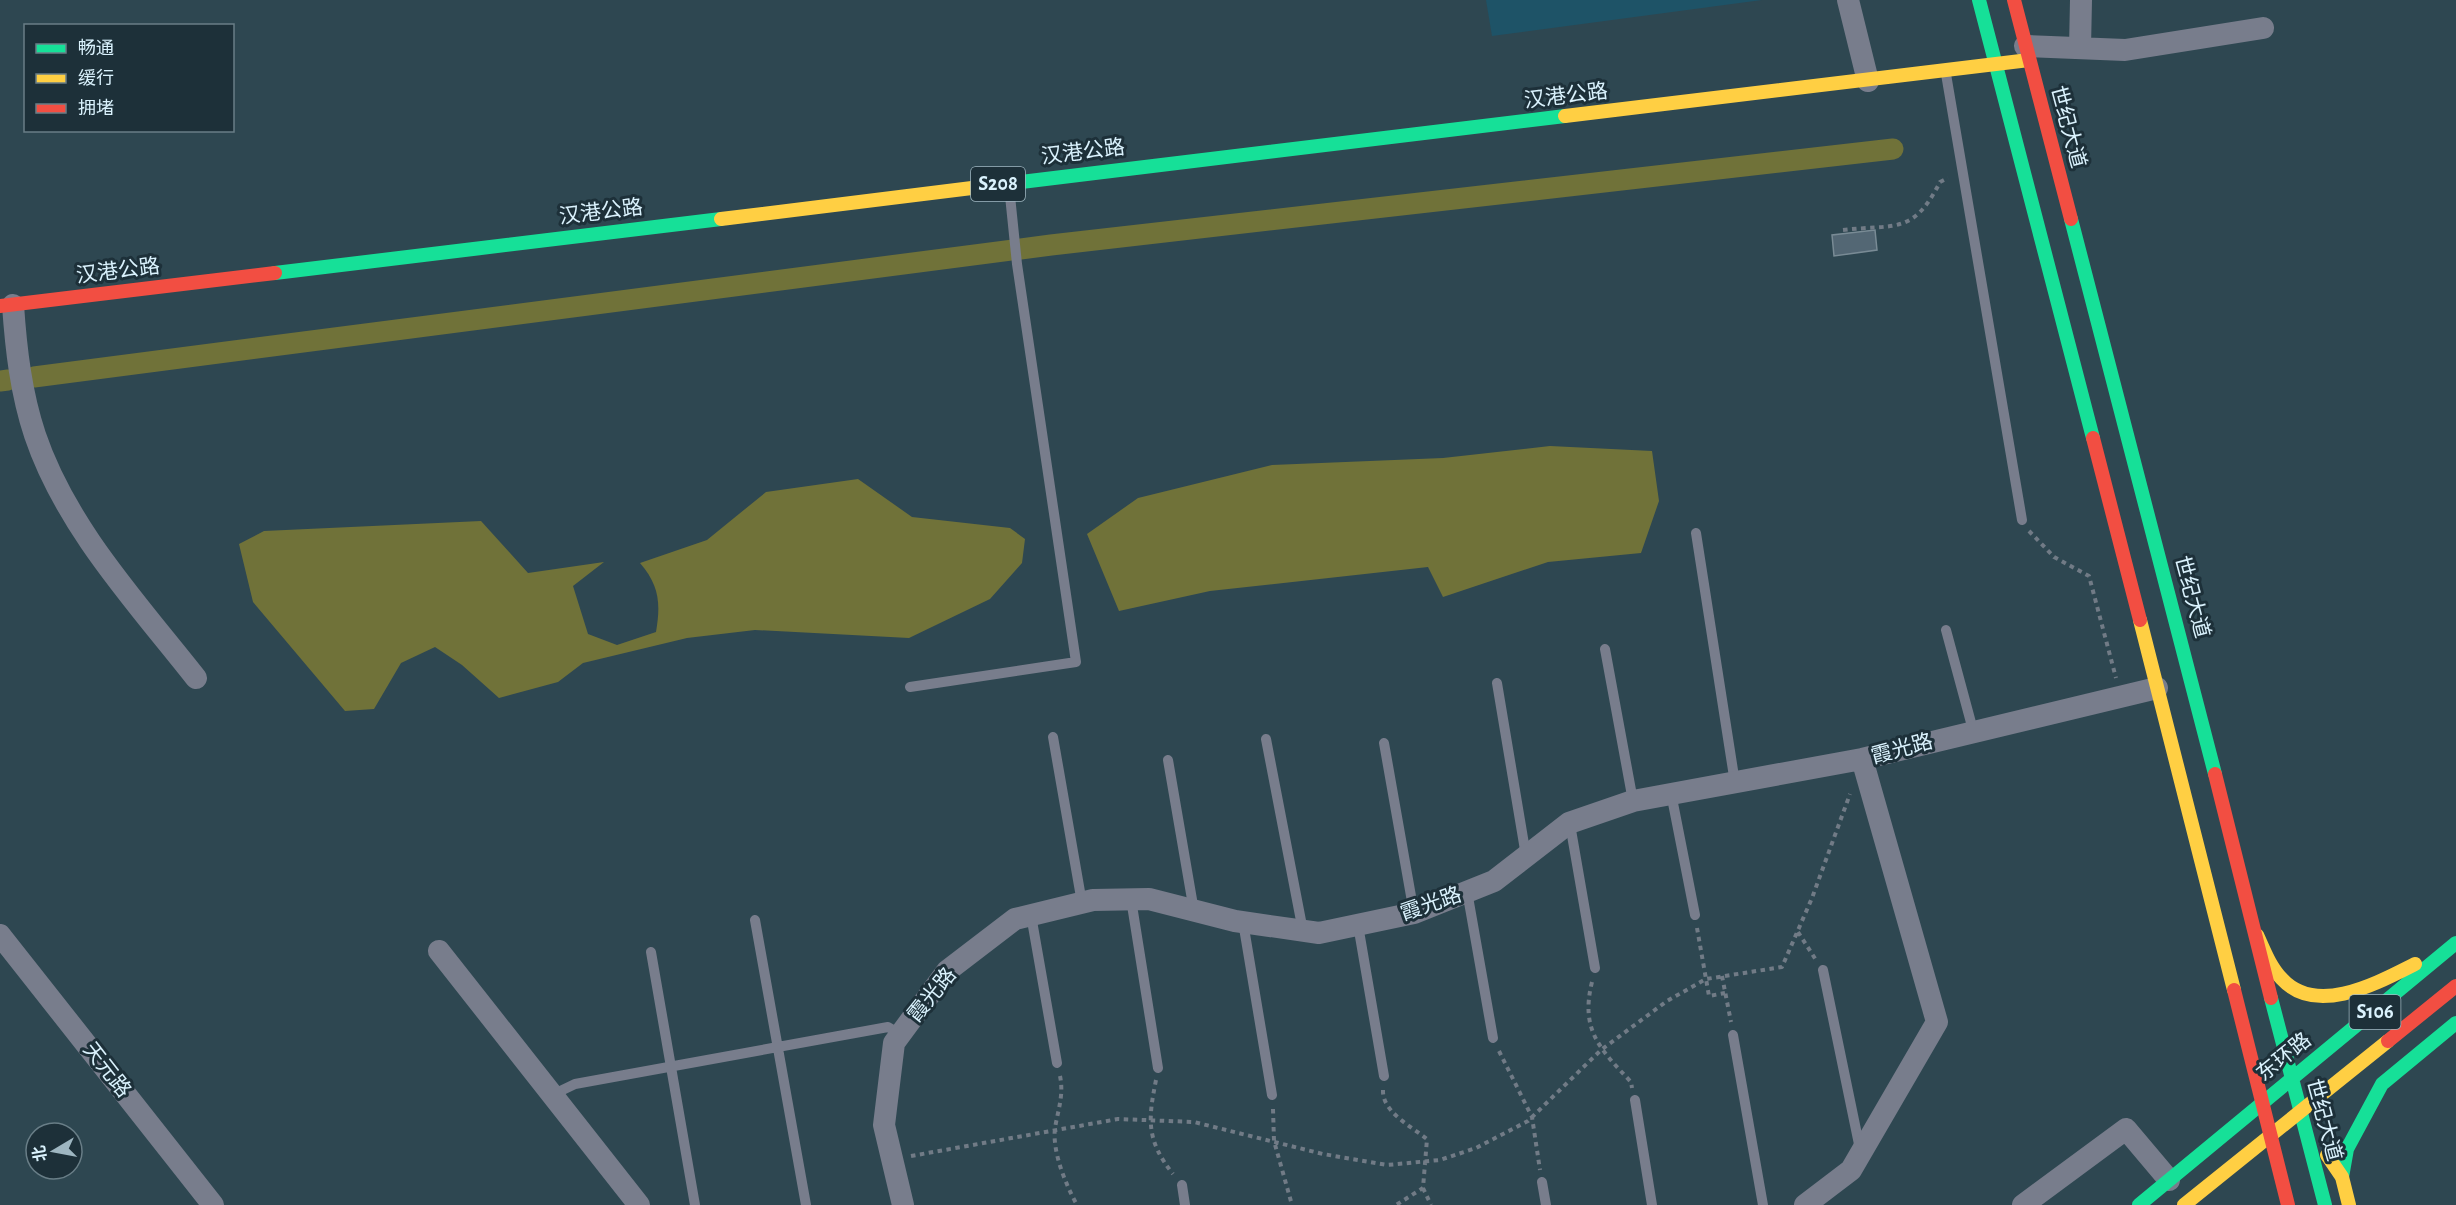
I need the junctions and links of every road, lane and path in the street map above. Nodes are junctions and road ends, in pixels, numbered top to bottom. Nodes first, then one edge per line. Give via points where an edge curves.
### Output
1 (1848, 0) edge
2 (1979, 0) edge
3 (2014, 0) edge
4 (2081, 0) edge
5 (2263, 28) dead end
6 (2080, 48) junction
7 (1993, 50) junction
8 (2027, 53) junction
9 (1944, 56) junction
10 (1996, 65) junction
11 (1946, 71) junction
12 (1866, 74) junction
13 (1464, 114) dead end
14 (1962, 173) junction
15 (1007, 175) junction
16 (1843, 230) dead end
17 (6, 306) edge
18 (2022, 520) joint
19 (1696, 533) dead end
20 (1946, 630) dead end
21 (1605, 649) dead end
22 (196, 678) dead end
23 (1497, 683) dead end
24 (910, 687) dead end
25 (2157, 688) junction
26 (2121, 695) junction
27 (1973, 730) junction
28 (1053, 737) dead end
29 (1266, 739) dead end
30 (1384, 743) dead end
31 (1862, 759) junction
32 (1168, 760) dead end
33 (1735, 783) junction
34 (1850, 792) dead end
35 (1671, 793) junction
36 (1633, 801) junction
37 (1569, 823) junction
38 (1526, 856) junction
39 (1467, 891) junction
40 (1131, 899) junction
41 (1082, 903) junction
42 (1194, 911) junction
43 (1414, 913) junction
44 (1031, 915) junction
45 (1695, 915) joint
46 (755, 920) dead end
47 (1243, 922) junction
48 (1358, 925) junction
49 (1303, 931) junction
50 (1797, 932) junction
51 (0, 934) edge
52 (2257, 934) junction
53 (2456, 942) edge
54 (439, 951) dead end
55 (651, 952) dead end
56 (1595, 968) joint
57 (1823, 970) joint
58 (1722, 976) junction
59 (1706, 978) junction
60 (2456, 986) edge
61 (1725, 993) junction
62 (2456, 1023) edge
63 (900, 1034) junction
64 (1733, 1035) joint
65 (1493, 1038) joint
66 (778, 1047) junction
67 (1600, 1050) junction
68 (1057, 1063) joint
69 (670, 1066) junction
70 (1158, 1068) joint
71 (1384, 1076) joint
72 (2291, 1079) junction
73 (2382, 1084) junction
74 (2365, 1090) dead end
75 (552, 1095) junction
76 (1272, 1095) joint
77 (1635, 1100) joint
78 (2338, 1100) dead end
79 (2262, 1103) junction
80 (2298, 1113) junction
81 (1532, 1117) junction
82 (1149, 1120) junction
83 (1055, 1131) junction
84 (2270, 1135) junction
85 (1274, 1141) junction
86 (1861, 1152) junction
87 (892, 1159) junction
88 (1426, 1161) junction
89 (2342, 1177) junction
90 (2169, 1180) junction
91 (1542, 1182) joint
92 (1182, 1185) joint
93 (1423, 1188) junction
94 (2270, 1193) dead end
95 (213, 1205) edge
96 (639, 1205) edge
97 (695, 1205) edge
98 (806, 1205) edge
99 (903, 1205) edge
100 (1077, 1205) edge
101 (1185, 1205) edge
102 (1292, 1205) edge
103 (1396, 1205) edge
104 (1431, 1205) edge
105 (1546, 1205) edge
106 (1652, 1205) edge
107 (1763, 1205) edge
108 (1806, 1205) edge
109 (2023, 1205) edge
110 (2139, 1205) edge
111 (2184, 1205) edge
112 (2288, 1205) edge
113 (2325, 1205) edge
114 (2349, 1205) edge

1 - 12 street
2 - 7 main road
3 - 8 main road, 世纪大道
4 - 6 street
5 - 6 street via 2125,50
6 - 8 street
7 - 8 main road, 汉港公路
7 - 9 main road, 汉港公路
7 - 10 main road
8 - 10 main road, 汉港公路 / S208
8 - 52 main road, 世纪大道
9 - 11 lane
9 - 12 main road, 汉港公路
10 - 11 main road, 汉港公路 / S208
10 - 25 main road
11 - 12 main road, 汉港公路 / S208
11 - 14 lane
12 - 13 main road, 汉港公路
12 - 15 main road, 汉港公路 / S208
14 - 16 path via 1940,182 1929,204 1907,223
14 - 18 lane
15 - 17 main road, 汉港公路 / S208
15 - 24 lane via 1076,662
17 - 22 street via 23,393 49,470 97,551
18 - 26 path via 2054,557 2090,576
19 - 33 lane
20 - 27 lane
21 - 36 lane
23 - 38 lane
25 - 26 street, 霞光路
25 - 79 main road
26 - 27 street, 霞光路
27 - 31 street, 霞光路
28 - 41 lane
29 - 49 lane
30 - 43 lane
31 - 33 street, 霞光路
31 - 86 street via 1937,1022
32 - 42 lane
33 - 35 street, 霞光路
34 - 50 path
35 - 36 street, 霞光路
35 - 45 lane
36 - 37 street, 霞光路
37 - 38 street, 霞光路
37 - 56 lane
38 - 39 street, 霞光路 via 1494,881
39 - 43 street, 霞光路
39 - 65 lane
40 - 41 street, 霞光路
40 - 42 street, 霞光路 via 1149,899
40 - 70 lane
41 - 44 street, 霞光路
42 - 47 street, 霞光路
43 - 48 street, 霞光路
44 - 63 street, 霞光路 via 1015,919 947,970
44 - 68 lane
45 - 59 path
46 - 66 lane
47 - 49 street, 霞光路
47 - 76 lane
48 - 49 street, 霞光路 via 1319,933
48 - 71 lane
50 - 57 path
50 - 58 path via 1782,967
51 - 95 street, 天元路
52 - 53 main road via 2287,985 2314,995 2379,981
52 - 72 main road, 世纪大道
53 - 72 main road, 东环路 / S106
54 - 75 street
55 - 69 lane
56 - 67 path via 1588,997 1588,1024
57 - 86 lane
58 - 59 path
58 - 61 path
59 - 61 path via 1709,996
59 - 67 path via 1667,1000
60 - 80 main road, S106
61 - 64 path
62 - 73 main road
63 - 66 lane via 888,1027
63 - 87 street, 霞光路 via 894,1043 884,1125
64 - 107 lane
65 - 81 path
66 - 69 lane
66 - 98 lane
67 - 77 path via 1631,1082
67 - 81 path
68 - 83 path via 1063,1090
69 - 75 lane via 575,1084
69 - 97 lane
70 - 82 path
71 - 88 path via 1383,1095 1394,1113 1427,1138
72 - 79 main road, 东环路 / S106
72 - 80 main road, 世纪大道
73 - 74 main road
73 - 89 main road via 2347,1149
75 - 96 street
76 - 85 path
77 - 106 lane
78 - 80 main road
79 - 84 main road
79 - 90 main road, 东环路 / S106
80 - 84 main road, S106
80 - 89 main road
80 - 113 main road, 世纪大道
81 - 88 path via 1476,1148
81 - 91 path
82 - 83 path via 1118,1119
82 - 85 path via 1194,1122
82 - 92 path via 1160,1157
83 - 87 path
83 - 100 path via 1063,1181
84 - 94 main road
84 - 111 main road, S106
84 - 112 main road
85 - 88 path via 1387,1165
85 - 102 path
86 - 108 street via 1851,1170
87 - 99 street, 霞光路
88 - 93 path
89 - 114 main road
90 - 109 street via 2126,1129
90 - 110 main road, 东环路 / S106
91 - 105 lane
92 - 101 lane
93 - 103 path
93 - 104 path

